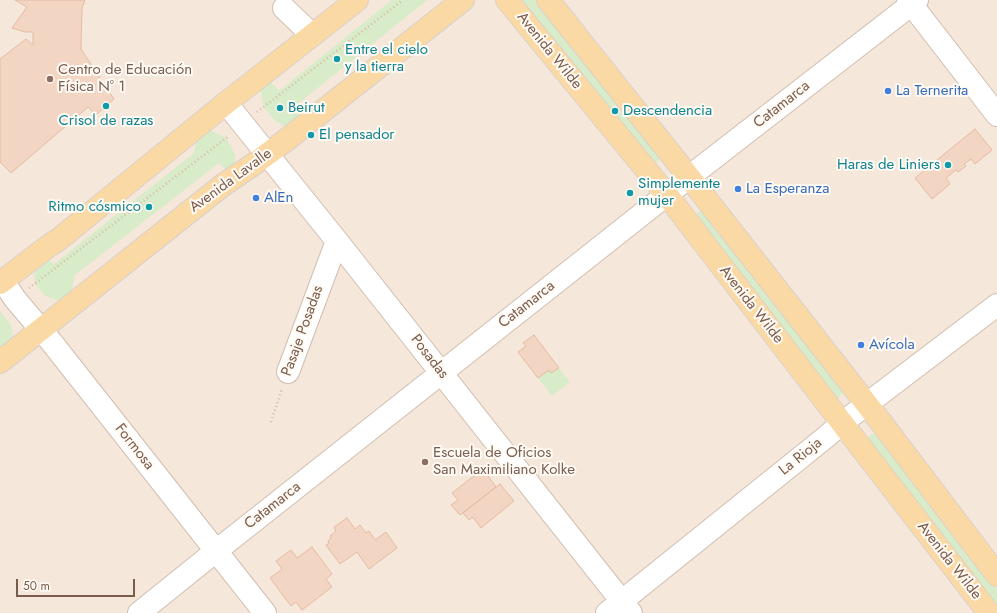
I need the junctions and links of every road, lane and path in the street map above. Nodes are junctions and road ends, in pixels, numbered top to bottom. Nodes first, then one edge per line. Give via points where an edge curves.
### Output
1 (357, 0) edge
2 (403, 0) edge
3 (463, 0) edge
4 (507, 0) edge
5 (548, 0) edge
6 (912, 2) edge
7 (284, 8) dead end
8 (312, 35) junction
9 (226, 103) junction
10 (997, 115) edge
11 (243, 124) junction
12 (267, 154) junction
13 (689, 177) junction
14 (667, 195) junction
15 (337, 241) junction
16 (6, 288) edge
17 (997, 305) edge
18 (41, 329) junction
19 (0, 362) edge
20 (288, 372) joint
21 (441, 373) junction
22 (867, 404) junction
23 (271, 422) dead end
24 (842, 423) junction
25 (216, 551) junction
26 (997, 575) edge
27 (620, 609) edge
28 (139, 613) edge
29 (265, 613) edge
30 (989, 613) edge

1 - 8 main road
2 - 11 path
3 - 12 main road, Avenida Lavalle
4 - 14 main road, Avenida Wilde
5 - 13 main road, Avenida Wilde
6 - 10 street
6 - 13 street, Catamarca
7 - 8 street
8 - 9 main road
9 - 11 street, Posadas
9 - 16 main road via 50,245
11 - 12 street, Posadas
11 - 16 path
12 - 15 street, Posadas
12 - 18 main road, Avenida Lavalle via 223,185
13 - 14 street, Catamarca
13 - 22 main road, Avenida Wilde
14 - 21 street, Catamarca
14 - 24 main road, Avenida Wilde
15 - 20 street, Pasaje Posadas
15 - 21 street, Posadas
16 - 18 street, Formosa
17 - 22 street, La Rioja
18 - 19 main road, Avenida Lavalle
18 - 25 street, Formosa
20 - 23 path, Pasaje Posadas
21 - 25 street, Catamarca
21 - 27 street, Posadas
22 - 24 street, La Rioja
22 - 26 main road, Avenida Wilde
24 - 27 street, La Rioja
24 - 30 main road, Avenida Wilde
25 - 28 street, Catamarca
25 - 29 street, Formosa

